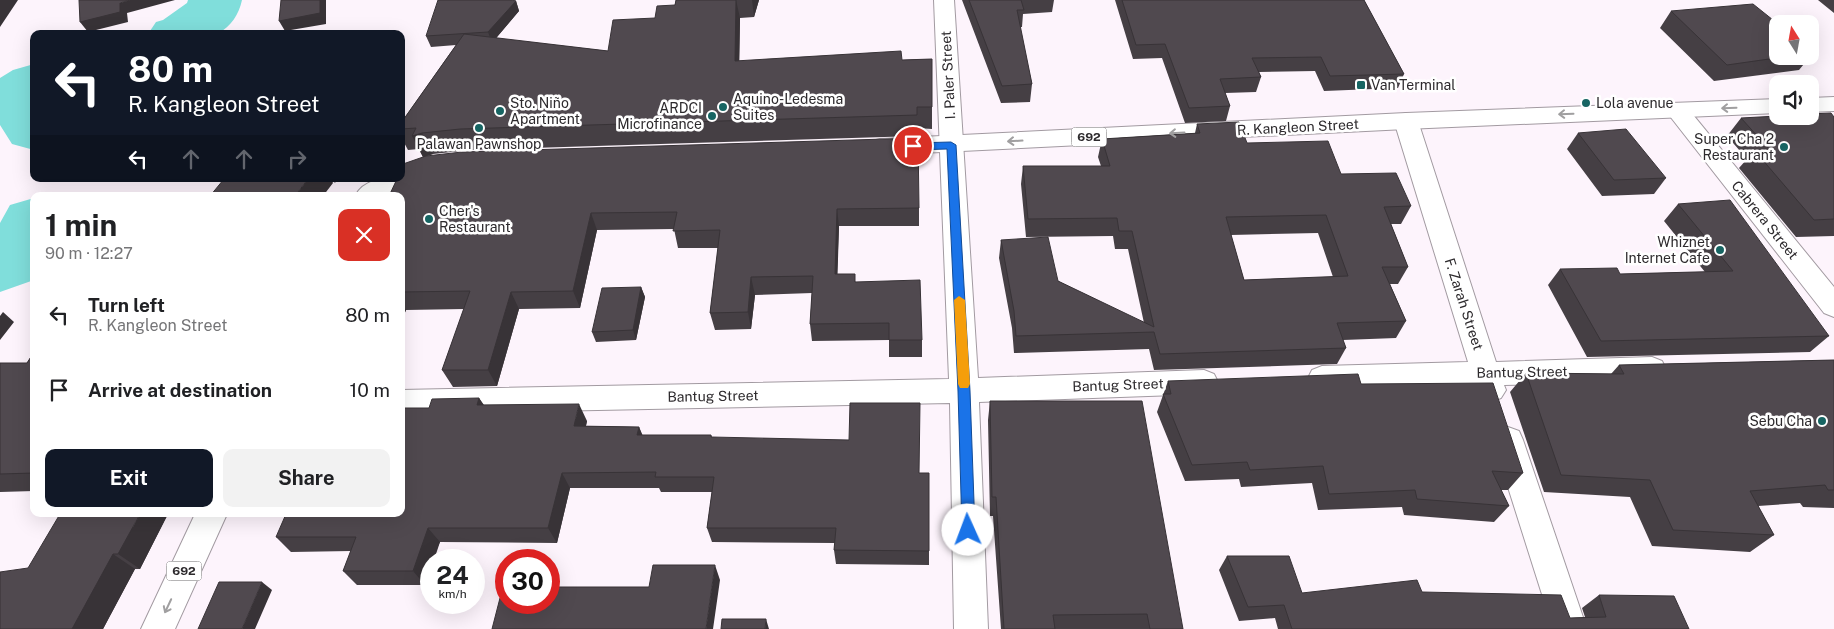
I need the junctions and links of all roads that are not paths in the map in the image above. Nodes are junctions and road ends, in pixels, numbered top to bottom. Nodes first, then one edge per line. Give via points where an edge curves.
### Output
1 (944, 0) edge
2 (1834, 104) edge
3 (1819, 105) edge
4 (1769, 106) edge
5 (1676, 110) junction
6 (1406, 121) junction
7 (951, 145) junction
8 (863, 148) edge
9 (390, 182) edge
10 (373, 192) edge
11 (1834, 306) edge
12 (1675, 368) edge
13 (1486, 373) junction
14 (1299, 379) edge
15 (1230, 382) edge
16 (964, 391) junction
17 (405, 402) edge
18 (210, 517) edge
19 (158, 629) edge
20 (971, 629) edge
21 (1570, 629) edge

1 - 7 street, I. Paler Street
2 - 3 street
4 -> 5 street, R. Kangleon Street / 692
5 -> 6 street, R. Kangleon Street / 692
5 - 11 street, Cabrera Street
6 -> 7 street, R. Kangleon Street / 692
6 - 13 street, F. Zarah Street
7 - 8 street, R. Kangleon Street / 692
7 - 16 street, I. Paler Street
9 - 10 street
12 - 13 street, Bantug Street
13 - 14 street, Bantug Street
13 - 21 street, F. Zarah Street
15 - 16 street, Bantug Street
16 - 17 street, Bantug Street
16 - 20 street, I. Paler Street
18 -> 19 street, 692

